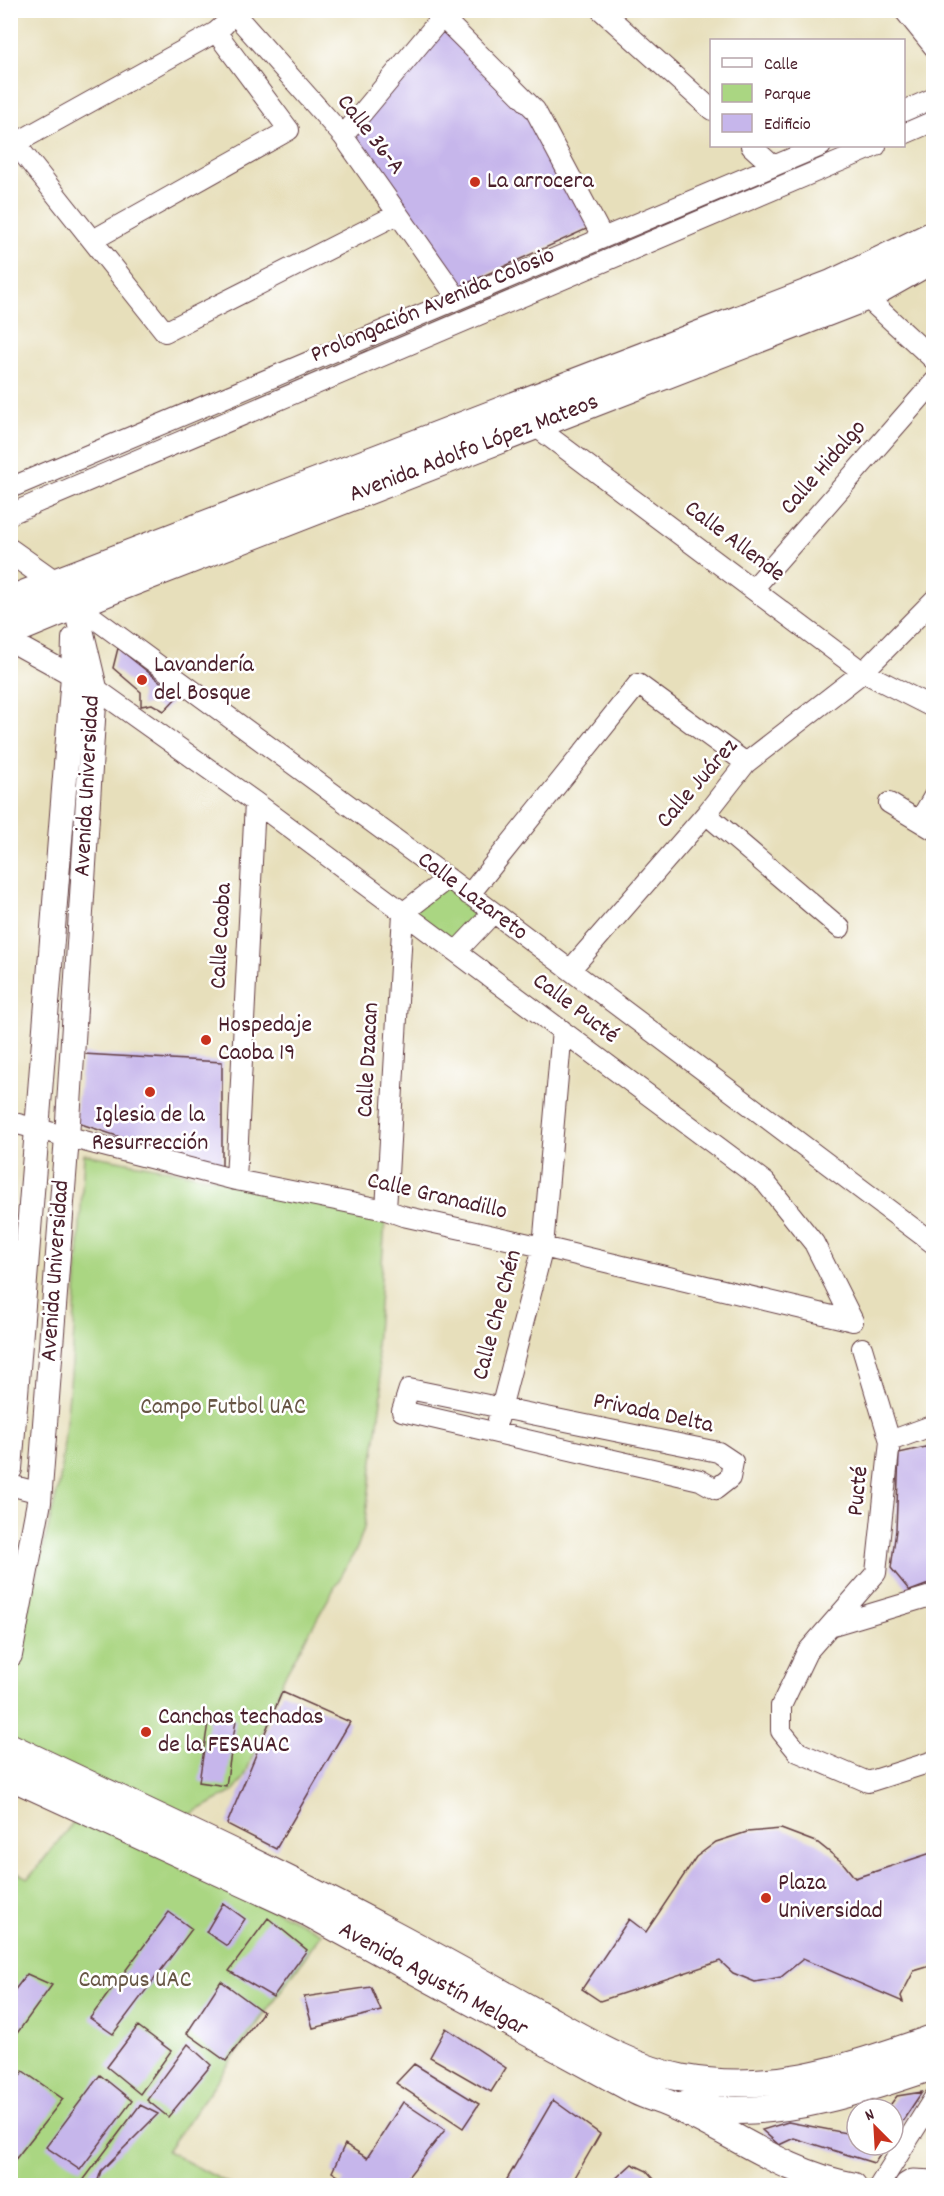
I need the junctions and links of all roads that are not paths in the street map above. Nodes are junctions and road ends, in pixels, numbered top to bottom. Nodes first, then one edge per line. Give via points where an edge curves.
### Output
1 (601, 10) edge
2 (904, 10) edge
3 (233, 13) edge
4 (445, 14) edge
5 (216, 32) junction
6 (933, 46) edge
7 (933, 98) edge
8 (710, 109) edge
9 (905, 110) edge
10 (933, 121) edge
11 (905, 133) edge
12 (343, 136) junction
13 (13, 140) edge
14 (752, 147) edge
15 (819, 147) edge
16 (874, 147) edge
17 (773, 166) junction
18 (398, 214) junction
19 (933, 236) edge
20 (603, 238) junction
21 (93, 240) junction
22 (933, 258) edge
23 (858, 286) junction
24 (458, 299) junction
25 (933, 360) edge
26 (933, 382) edge
27 (509, 409) junction
28 (536, 425) junction
29 (10, 488) edge
30 (10, 514) edge
31 (10, 551) edge
32 (753, 589) junction
33 (65, 593) junction
34 (933, 600) edge
35 (10, 601) edge
36 (10, 632) edge
37 (10, 641) edge
38 (863, 672) junction
39 (73, 676) junction
40 (94, 688) junction
41 (933, 708) edge
42 (746, 763) junction
43 (933, 796) edge
44 (255, 802) junction
45 (889, 803) dead end
46 (706, 814) junction
47 (926, 825) edge
48 (448, 878) junction
49 (469, 895) junction
50 (403, 913) junction
51 (493, 913) junction
52 (840, 928) dead end
53 (456, 952) junction
54 (570, 970) junction
55 (562, 1030) junction
56 (10, 1122) edge
57 (38, 1128) junction
58 (67, 1137) junction
59 (236, 1180) junction
60 (386, 1210) junction
61 (933, 1244) edge
62 (543, 1247) junction
63 (853, 1321) joint
64 (862, 1348) dead end
65 (500, 1408) junction
66 (933, 1425) edge
67 (604, 1429) junction
68 (495, 1432) junction
69 (632, 1435) junction
70 (890, 1440) junction
71 (600, 1457) junction
72 (635, 1465) junction
73 (10, 1469) edge
74 (10, 1485) edge
75 (40, 1493) junction
76 (933, 1595) edge
77 (830, 1626) junction
78 (10, 1655) edge
79 (10, 1747) edge
80 (933, 1761) edge
81 (10, 1776) edge
82 (933, 2038) edge
83 (933, 2066) edge
84 (933, 2098) edge
85 (666, 2102) junction
86 (933, 2184) edge
87 (853, 2186) edge
88 (879, 2186) edge
89 (908, 2186) edge

1 - 8 street
2 - 6 street
3 - 5 street
3 - 12 street, Calle 36-A
4 - 12 street
4 - 20 street via 535,110
5 - 13 street
5 - 21 street via 289,130
7 - 9 street
10 - 11 street
12 - 18 street, Calle 36-A
13 - 21 street
14 - 17 street
15 - 17 street
16 - 30 street, Prolongación Avenida Colosio
17 - 20 street
18 - 21 street via 165,332
18 - 24 street, Calle 36-A
19 - 23 main road, Avenida Adolfo López Mateos
20 - 24 street
22 - 23 main road, Avenida Adolfo López Mateos
23 - 25 street
23 - 27 main road, Avenida Adolfo López Mateos via 832,285
23 - 28 main road, Avenida Adolfo López Mateos
24 - 29 street
26 - 32 street, Calle Hidalgo
27 - 28 street, Calle Allende
27 - 33 main road, Avenida Adolfo López Mateos
28 - 32 street, Calle Allende
28 - 33 main road, Avenida Adolfo López Mateos
31 - 33 street, Calle Lazareto
32 - 38 street, Calle Allende
33 - 35 main road, Avenida Adolfo López Mateos
33 - 36 main road, Avenida Adolfo López Mateos
33 - 39 street, Avenida Universidad
33 - 40 street, Avenida Universidad
33 - 48 street, Calle Lazareto
34 - 38 street, Calle Juárez
37 - 39 street, Calle Pucté
38 - 41 street, Calle Allende
38 - 42 street, Calle Juárez
39 - 40 street, Calle Pucté
39 - 57 street, Avenida Universidad
40 - 44 street, Calle Pucté
40 - 58 street, Avenida Universidad
42 - 46 street, Calle Juárez
42 - 49 street via 638,684
43 - 47 street
44 - 50 street, Calle Pucté
44 - 59 street, Calle Caoba
45 - 47 street
46 - 52 street
46 - 54 street, Calle Juárez
48 - 49 street, Calle Lazareto
48 - 50 street
49 - 51 street, Calle Lazareto
50 - 53 street, Calle Pucté
50 - 60 street, Calle Dzacan
51 - 53 street
51 - 54 street, Calle Lazareto
53 - 55 street, Calle Pucté
54 - 61 street, Calle Lazareto
55 - 62 street, Calle Che Chén
55 - 63 street, Calle Pucté via 765,1182 814,1243
56 - 57 street, Calle Granadillo
57 - 58 street, Calle Granadillo
57 - 73 street, Avenida Universidad
58 - 59 street, Calle Granadillo
58 - 75 street, Avenida Universidad
59 - 60 street, Calle Granadillo
60 - 62 street, Calle Granadillo
62 - 63 street, Calle Granadillo
62 - 65 street, Calle Che Chén
64 - 70 street, Pucté
65 - 67 street, Privada Delta
65 - 68 street, Calle Che Chén
65 - 68 street, Privada Delta via 409,1389 402,1411
66 - 70 street
67 - 69 street, Privada Delta
67 - 71 street
68 - 71 street, Privada Delta
69 - 72 street
69 - 72 street, Privada Delta via 718,1452 733,1462 730,1478 716,1489 700,1480
70 - 77 street, Pucté via 876,1573
71 - 72 street, Privada Delta
74 - 75 street
75 - 78 street, Avenida Universidad
76 - 77 street
77 - 80 street, Pucté via 807,1652 781,1706 781,1731 798,1752 868,1782
79 - 82 main road, Avenida Agustín Melgar via 306,1887 649,2069 711,2082 757,2083 847,2068
81 - 85 main road, Avenida Agustín Melgar via 306,1912 636,2091
83 - 85 main road via 806,2104 721,2110
84 - 88 street
85 - 87 main road, Avenida Agustín Melgar via 777,2160
86 - 89 main road

